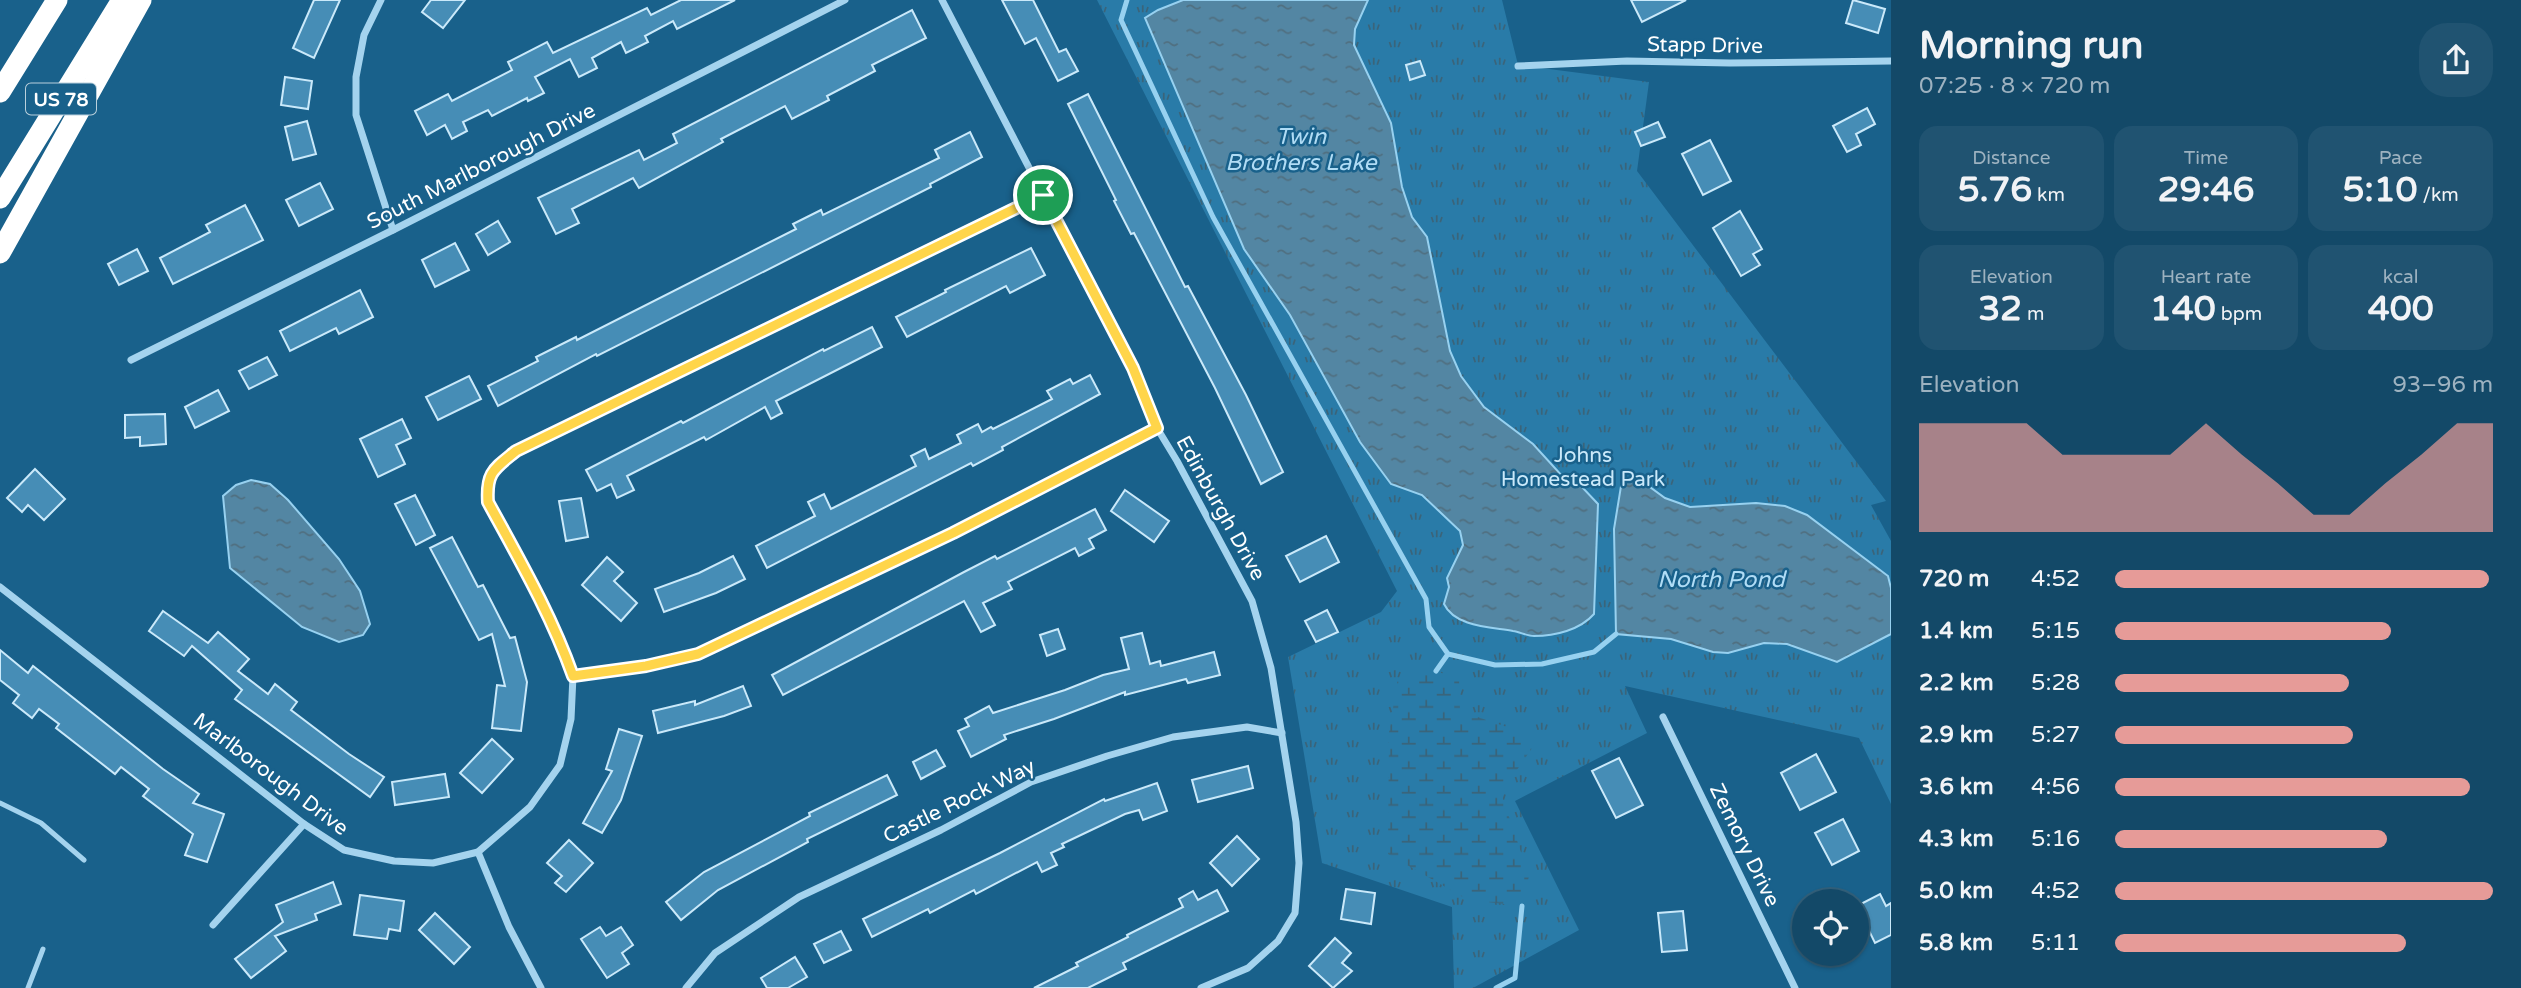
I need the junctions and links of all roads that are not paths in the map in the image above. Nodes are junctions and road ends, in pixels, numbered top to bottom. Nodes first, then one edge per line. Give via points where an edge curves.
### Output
1 (57, 0) edge
2 (122, 0) edge
3 (141, 0) edge
4 (381, 0) edge
5 (845, 0) edge
6 (942, 0) edge
7 (1891, 61) edge
8 (1518, 65) dead end
9 (0, 92) edge
10 (1043, 195) junction
11 (0, 198) edge
12 (393, 230) junction
13 (0, 253) edge
14 (131, 360) dead end
15 (1157, 428) junction
16 (0, 587) edge
17 (573, 676) junction
18 (1663, 718) dead end
19 (1282, 733) junction
20 (0, 803) edge
21 (304, 824) junction
22 (478, 852) junction
23 (84, 860) dead end
24 (213, 925) dead end
25 (43, 949) dead end
26 (28, 988) edge
27 (541, 988) edge
28 (686, 988) edge
29 (1201, 988) edge
30 (1795, 988) edge

1 - 9 highway, US 78
2 - 11 highway, US 78
3 - 13 highway
4 - 12 street via 363,35 356,115
5 - 12 street, South Marlborough Drive
6 - 10 street, Edinburgh Drive
7 - 8 street, Stapp Drive
10 - 15 street, Edinburgh Drive via 1133,368
10 - 17 street, Marlborough Drive via 516,451 492,470 488,502 543,603
12 - 14 street, South Marlborough Drive
15 - 17 street via 953,533 698,654
15 - 19 street, Edinburgh Drive via 1252,601 1271,668
16 - 21 street, Marlborough Drive
17 - 22 street, Marlborough Drive via 571,719 560,765 530,807
18 - 30 street, Zemory Drive
19 - 28 street, Castle Rock Way via 1247,727 1173,737 1031,782 799,897 715,953
19 - 29 street, Edinburgh Drive via 1299,863 1295,913 1278,941 1248,968
20 - 23 lane via 41,823
21 - 22 street, Marlborough Drive via 344,850 394,861 433,863
21 - 24 street
22 - 27 street
25 - 26 lane

